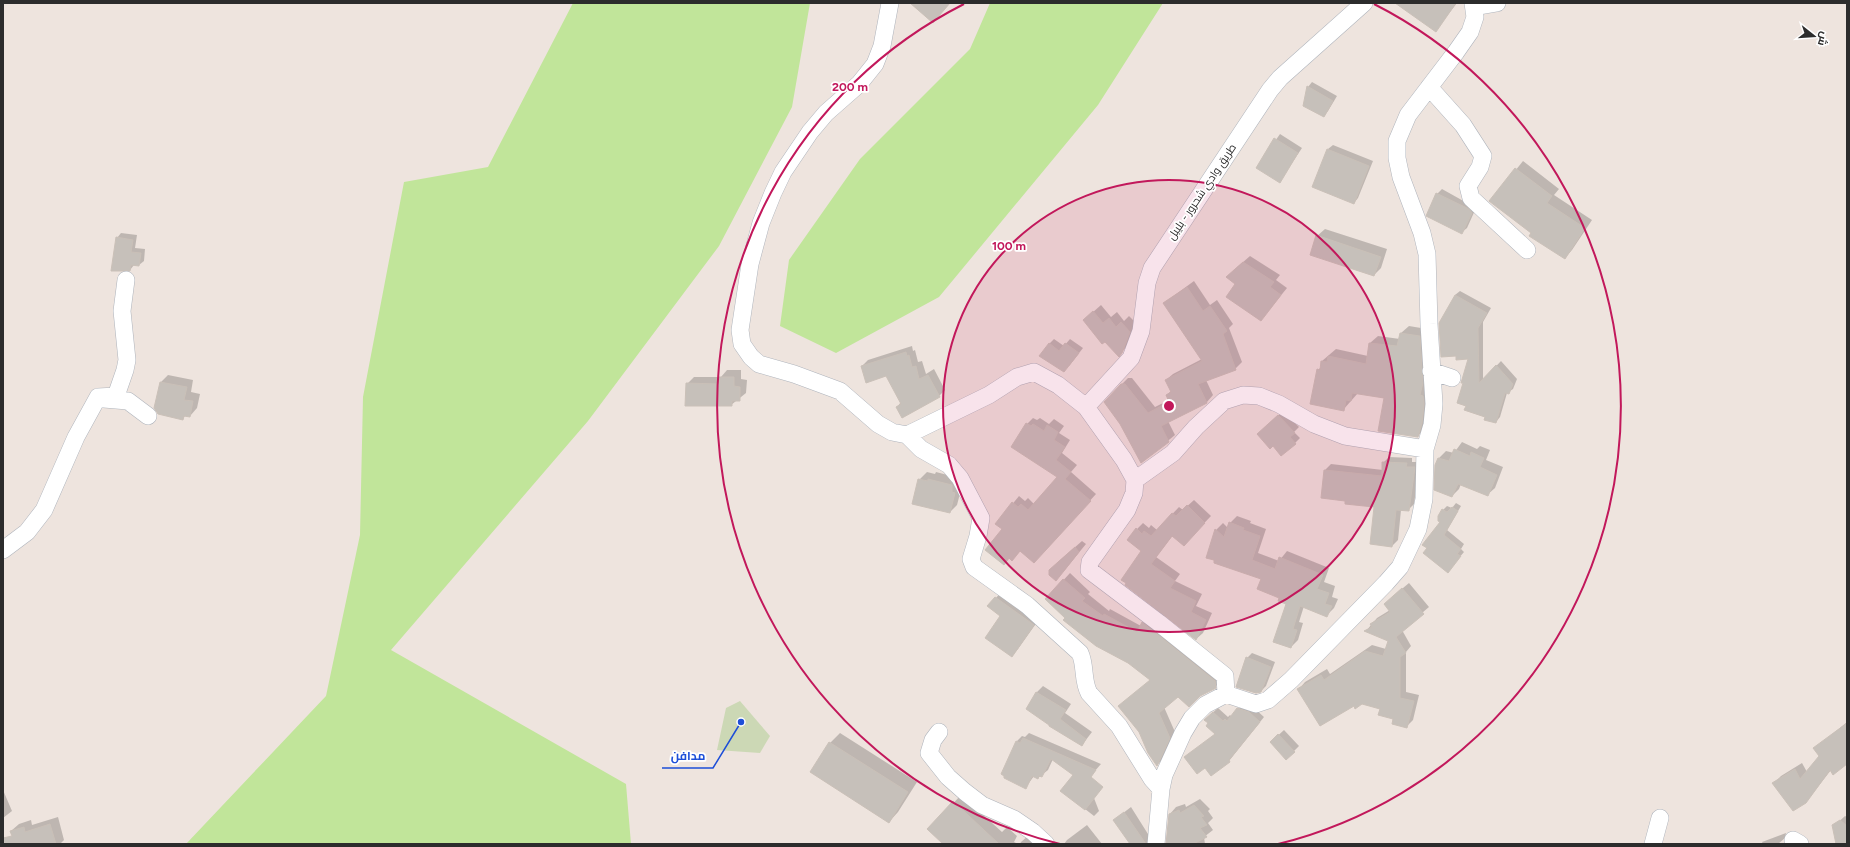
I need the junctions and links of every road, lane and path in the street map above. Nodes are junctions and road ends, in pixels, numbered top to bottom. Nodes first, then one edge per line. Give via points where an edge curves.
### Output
1 (890, 3) edge
2 (1364, 3) edge
3 (1497, 3) edge
4 (1474, 5) edge
5 (1429, 87) junction
6 (1527, 250) dead end
7 (126, 280) dead end
8 (1431, 371) junction
9 (1452, 378) dead end
10 (98, 397) junction
11 (1086, 407) junction
12 (148, 416) dead end
13 (907, 435) junction
14 (1426, 449) junction
15 (1135, 480) junction
16 (3, 550) edge
17 (1226, 694) junction
18 (939, 732) dead end
19 (1161, 789) junction
20 (1660, 818) dead end
21 (1046, 844) edge
22 (1156, 844) edge
23 (1653, 844) edge

1 - 13 street via 882,46 875,64 859,84 826,113 810,132 773,192 760,223 750,264 740,330 742,344 758,364 840,391 878,424 892,432
2 - 11 street, طريق وادي شحرور - بليبل via 1280,78 1270,90 1152,268 1147,283 1141,331 1132,358
3 - 4 street
4 - 5 street via 1475,17 1470,32
5 - 6 street via 1463,126 1483,156 1480,167 1468,186 1471,198
5 - 8 street via 1402,127 1397,141 1396,158 1427,254
7 - 10 street via 122,311 127,360 125,370 116,396
8 - 9 street
8 - 14 street via 1434,404
10 - 12 street via 128,401
10 - 16 street via 76,437 44,510 27,532
11 - 13 street via 1058,385 1034,372 1017,377 989,395
11 - 15 street via 1124,460
13 - 19 street via 921,449 949,465 960,478 981,518 971,559 974,567 1027,605 1080,653 1089,693 1119,726
14 - 15 street via 1345,436 1314,424 1279,404 1259,396 1243,395 1224,401 1173,453
14 - 17 street via 1424,499 1418,528 1400,567 1291,680 1268,700 1256,704
15 - 17 street via 1134,493 1127,510 1090,562 1089,570 1225,676
17 - 19 street via 1205,705 1192,718 1164,775
18 - 21 street via 929,753 948,777 982,805 1014,819
19 - 22 street
20 - 23 street

